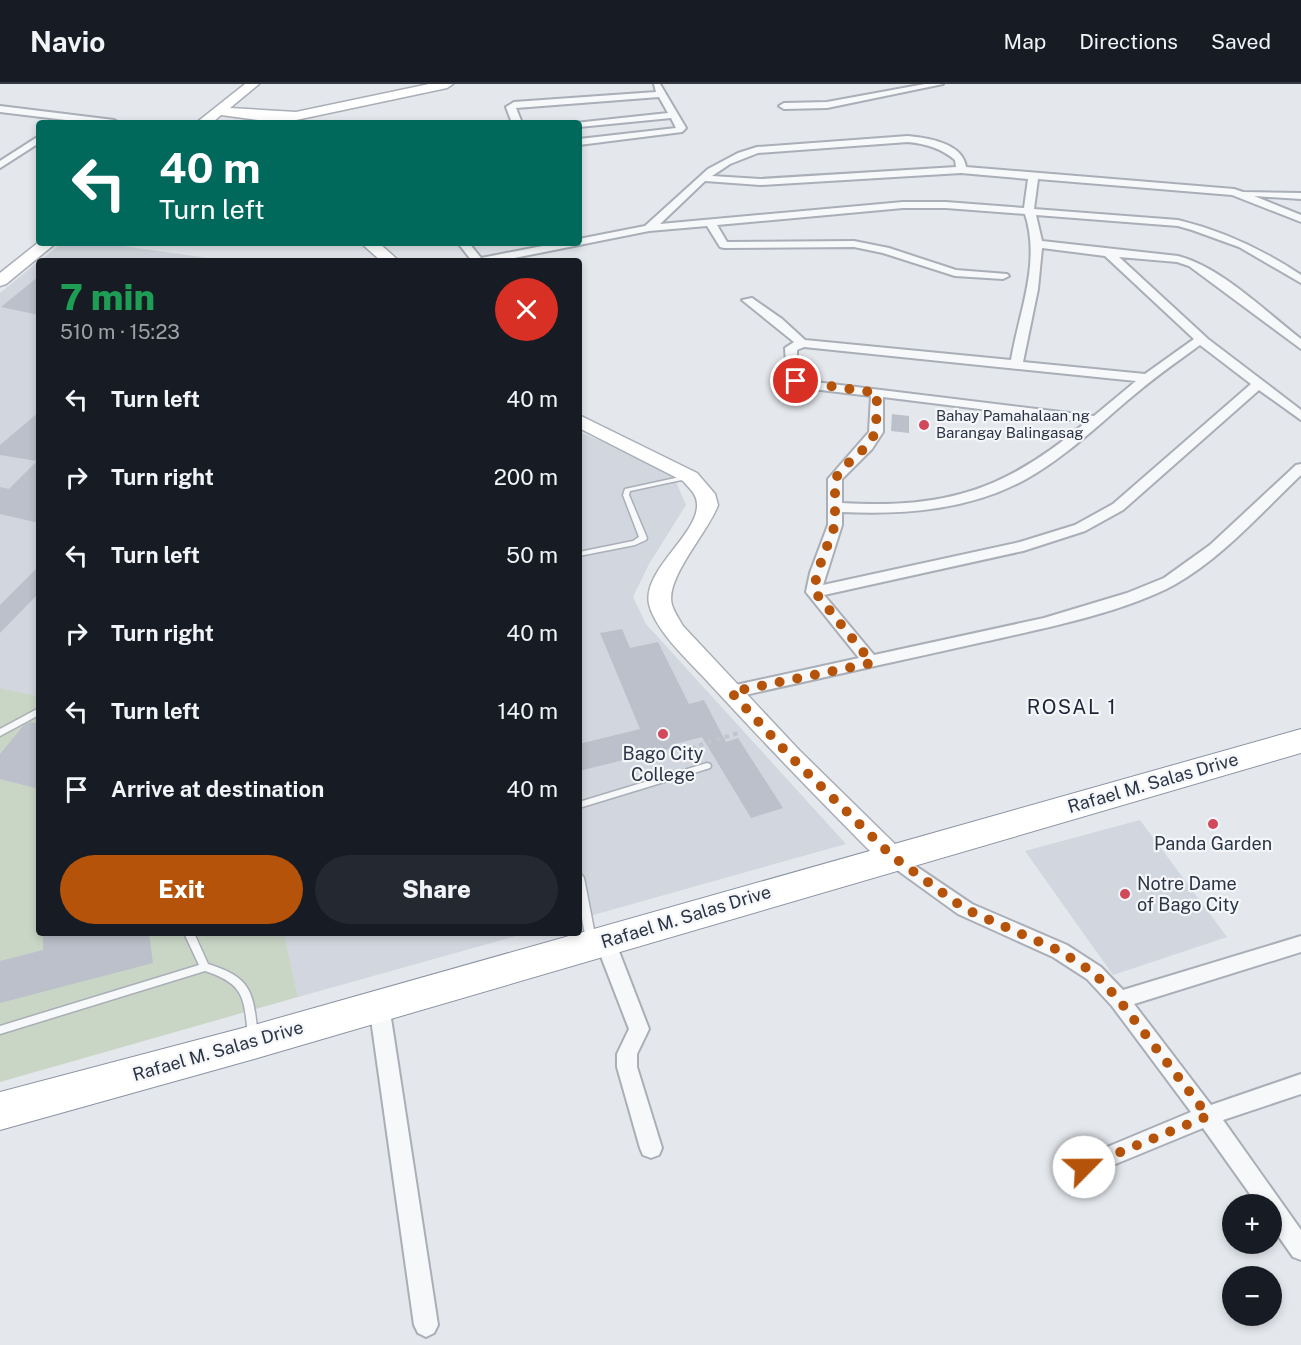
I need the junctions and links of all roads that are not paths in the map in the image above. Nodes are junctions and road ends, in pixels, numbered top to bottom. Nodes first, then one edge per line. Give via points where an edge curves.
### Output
1 (253, 84) edge
2 (447, 84) edge
3 (655, 84) edge
4 (939, 84) edge
5 (662, 94) junction
6 (784, 106) dead end
7 (2, 110) edge
8 (218, 111) junction
9 (674, 115) junction
10 (62, 120) edge
11 (207, 120) edge
12 (516, 120) edge
13 (582, 124) edge
14 (36, 141) edge
15 (582, 142) edge
16 (0, 165) edge
17 (960, 170) junction
18 (1033, 176) junction
19 (705, 178) junction
20 (1234, 192) junction
21 (1301, 196) edge
22 (1029, 211) junction
23 (1301, 219) edge
24 (710, 222) junction
25 (649, 228) junction
26 (582, 242) edge
27 (1038, 244) junction
28 (44, 246) edge
29 (373, 246) edge
30 (467, 246) edge
31 (561, 246) edge
32 (1108, 253) junction
33 (387, 258) edge
34 (477, 258) edge
35 (496, 258) edge
36 (1003, 276) dead end
37 (1301, 280) edge
38 (0, 281) edge
39 (748, 300) dead end
40 (1201, 339) junction
41 (802, 343) junction
42 (1301, 345) edge
43 (1017, 363) junction
44 (1148, 378) junction
45 (1258, 385) junction
46 (877, 393) junction
47 (1301, 416) edge
48 (1098, 420) junction
49 (582, 423) edge
50 (1301, 468) edge
51 (690, 477) junction
52 (836, 507) junction
53 (582, 553) edge
54 (814, 591) junction
55 (872, 663) junction
56 (731, 692) junction
57 (36, 713) edge
58 (0, 733) edge
59 (1301, 741) edge
60 (707, 766) road end
61 (582, 804) edge
62 (892, 856) junction
63 (582, 888) edge
64 (190, 936) edge
65 (598, 943) junction
66 (1301, 944) edge
67 (205, 968) junction
68 (1119, 1000) junction
69 (380, 1005) junction
70 (0, 1030) edge
71 (254, 1042) junction
72 (1301, 1084) edge
73 (0, 1111) edge
74 (1208, 1116) junction
75 (651, 1148) dead end
76 (1084, 1167) dead end
77 (1263, 1194) edge
78 (1282, 1222) edge
79 (1301, 1249) edge
80 (426, 1325) dead end

1 - 8 street
2 - 8 street via 296,116
3 - 5 street
4 - 6 street via 827,105
5 - 9 street
5 - 12 street via 514,105 511,107
7 - 10 street
8 - 11 street
9 - 13 street
9 - 15 street via 681,128 674,132
14 - 16 street
17 - 18 street
17 - 19 street via 760,182
17 - 19 street via 960,159 952,151 908,139 748,152 720,164
18 - 20 street
18 - 22 street
19 - 25 street
20 - 21 street
20 - 23 street
22 - 24 street via 903,204
22 - 27 street
22 - 37 street via 1178,223 1215,231 1242,242
24 - 25 street
24 - 36 street via 724,245 854,244 955,273
25 - 26 street
27 - 32 street
27 - 43 street
28 - 38 street
29 - 33 street
30 - 34 street
31 - 35 street
32 - 40 street
32 - 42 street via 1168,257 1193,264
39 - 41 street
40 - 44 street
40 - 45 street
41 - 43 street
41 - 46 street via 791,348 791,377 796,381
43 - 44 street
44 - 48 street
45 - 47 street
45 - 54 street via 1118,507 1080,528 1023,546
46 - 48 street
46 - 52 street via 876,432 835,479
48 - 52 street via 1038,467 966,499 927,507
49 - 51 street
50 - 55 street via 1215,548 1169,581 1132,597 1045,623
51 - 53 lane via 627,490 643,538
51 - 56 street via 705,494 708,505 702,521 661,584 660,604 674,630
52 - 54 street via 835,525
54 - 55 street
55 - 56 street
56 - 62 street
57 - 58 lane
59 - 62 highway, Rafael M. Salas Drive
60 - 61 lane
62 - 65 highway, Rafael M. Salas Drive
62 - 68 street via 965,909 1069,957 1094,973
63 - 65 lane
64 - 67 lane
65 - 69 highway, Rafael M. Salas Drive
65 - 75 street via 639,1029 627,1054 627,1067
66 - 68 street
67 - 70 lane
67 - 71 lane via 230,974 248,995
68 - 74 street
69 - 71 highway, Rafael M. Salas Drive
69 - 80 street
71 - 73 highway, Rafael M. Salas Drive
72 - 74 street
74 - 76 street
74 - 77 street
78 - 79 street

